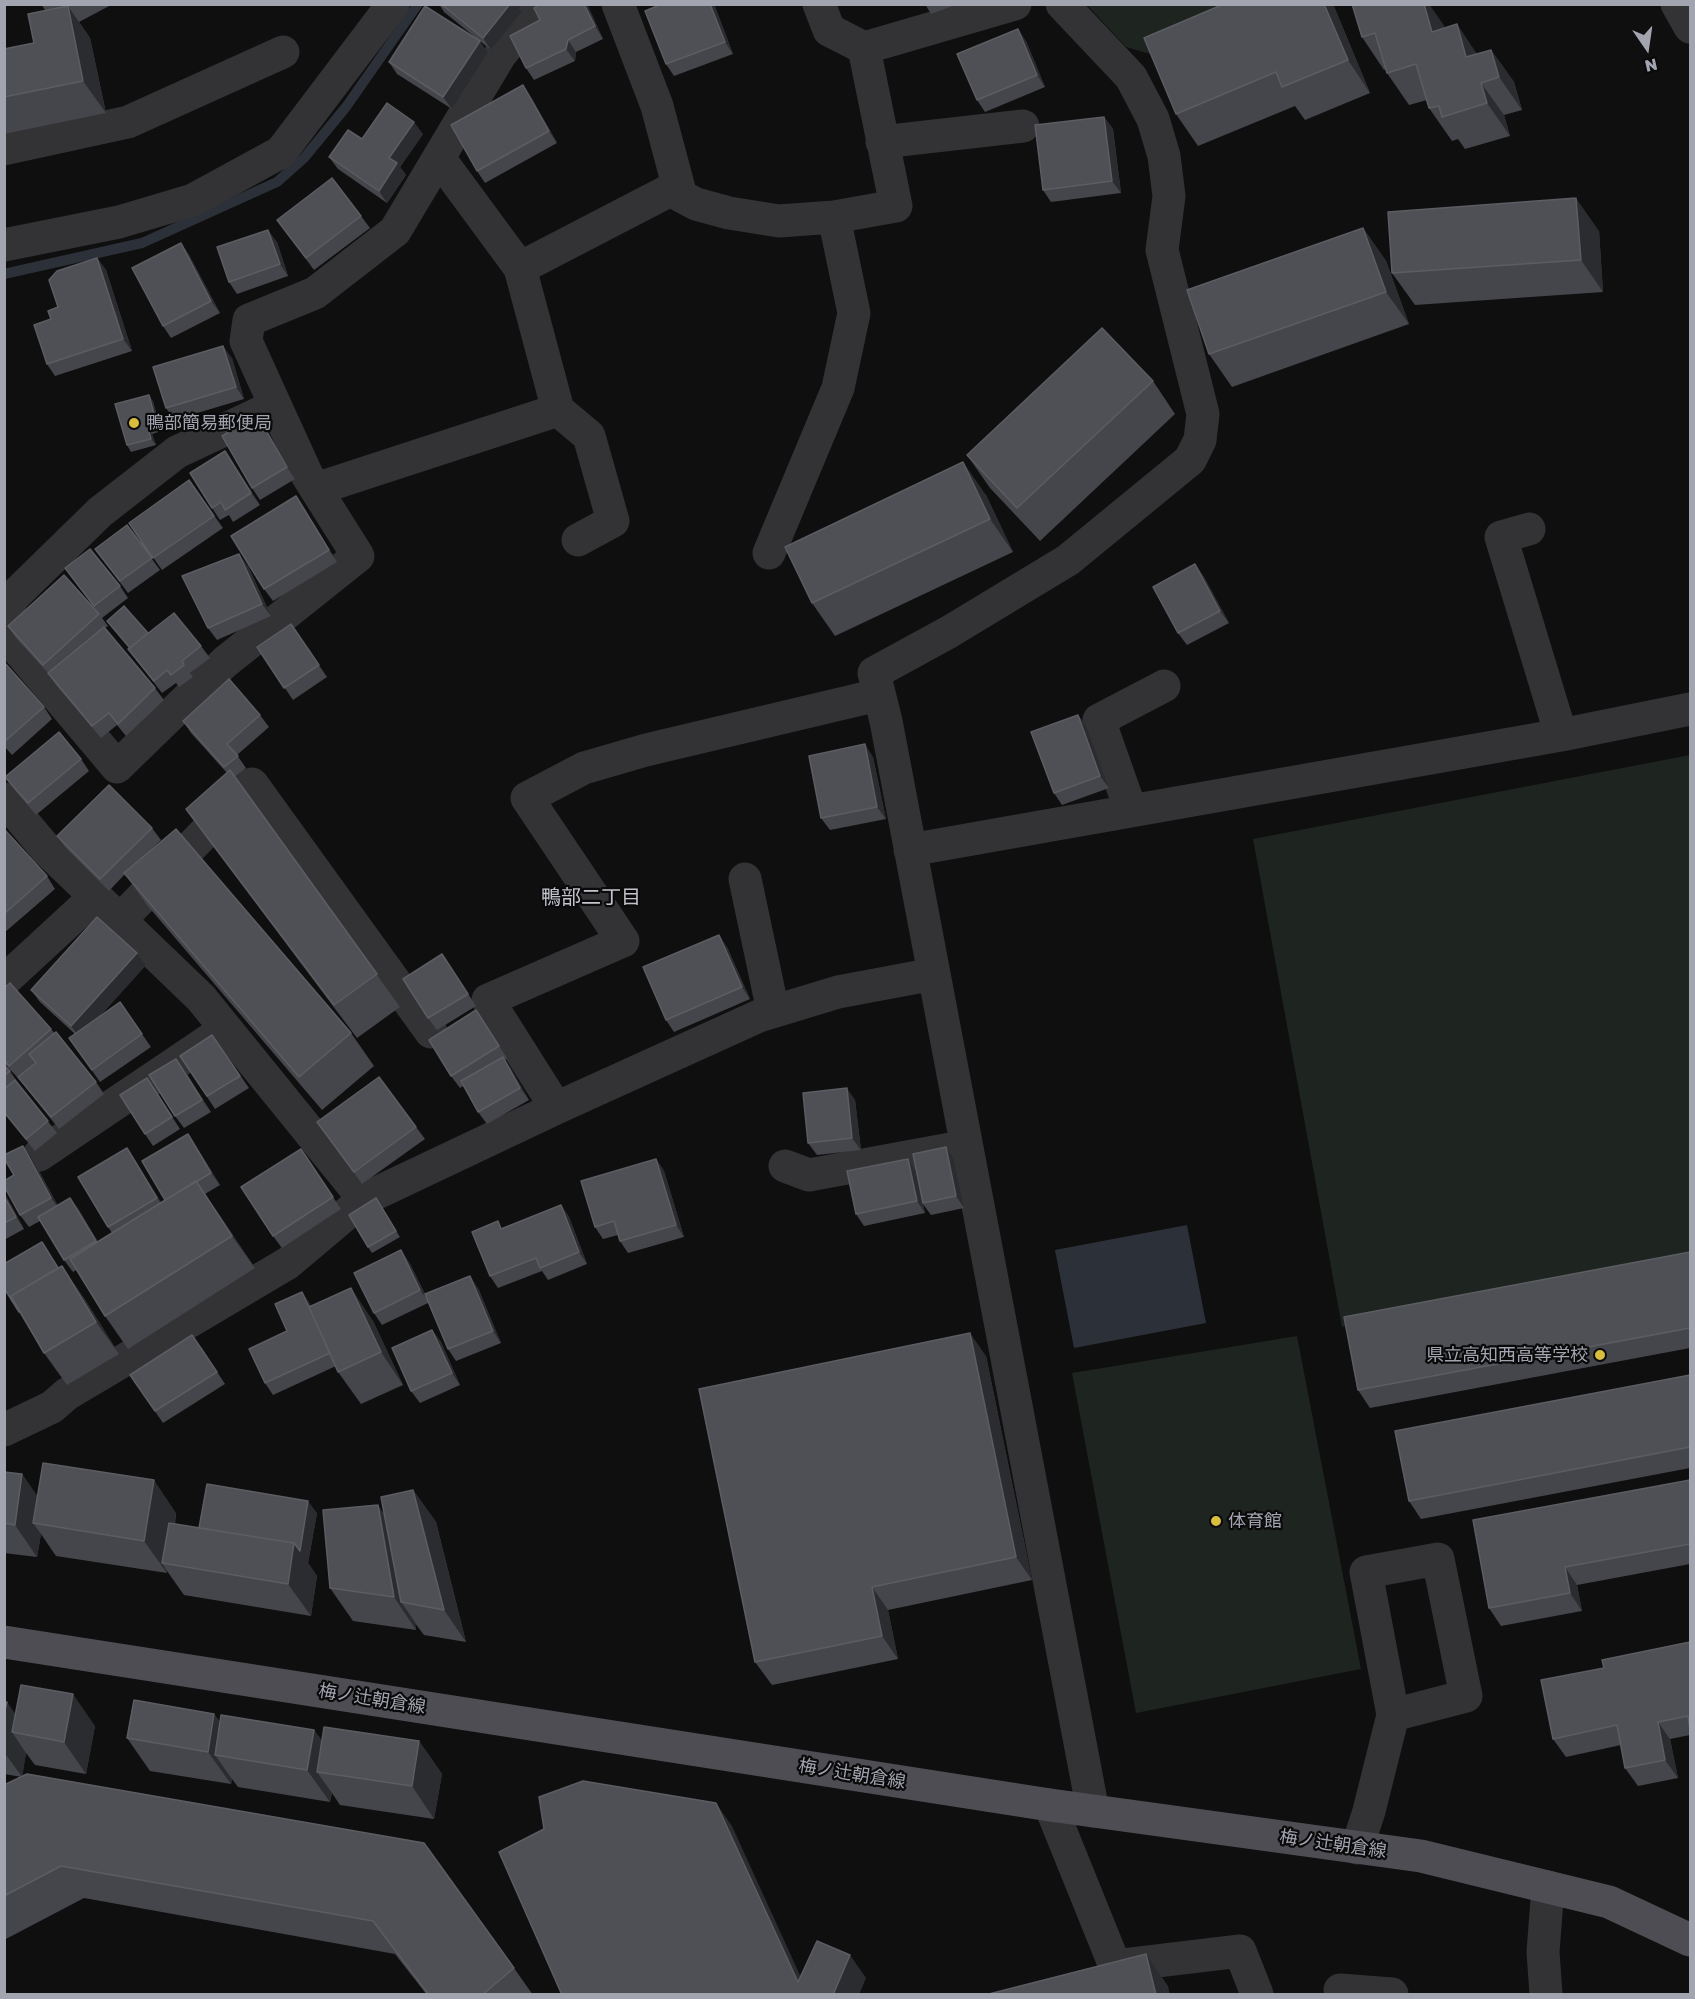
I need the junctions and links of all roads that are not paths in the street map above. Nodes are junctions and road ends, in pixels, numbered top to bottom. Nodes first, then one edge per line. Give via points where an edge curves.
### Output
1 (393, 4) edge
2 (542, 4) edge
3 (618, 4) edge
4 (819, 4) edge
5 (1015, 4) edge
6 (1062, 4) edge
7 (864, 48) junction
8 (283, 52) dead end
9 (1023, 126) dead end
10 (882, 142) junction
11 (4, 148) edge
12 (439, 158) junction
13 (678, 186) junction
14 (834, 217) junction
15 (4, 245) edge
16 (520, 268) junction
17 (275, 406) junction
18 (558, 410) junction
19 (316, 489) junction
20 (1529, 529) dead end
21 (578, 540) dead end
22 (769, 553) dead end
23 (8, 595) edge
24 (4, 633) edge
25 (1164, 686) dead end
26 (878, 695) junction
27 (1690, 710) edge
28 (1561, 735) junction
29 (4, 799) edge
30 (1131, 811) junction
31 (910, 850) junction
32 (745, 879) dead end
33 (95, 897) junction
34 (120, 920) junction
35 (934, 974) junction
36 (4, 981) edge
37 (773, 1011) junction
38 (226, 1029) junction
39 (431, 1032) edge
40 (554, 1109) junction
41 (966, 1146) junction
42 (39, 1155) dead end
43 (785, 1166) dead end
44 (364, 1199) junction
45 (4, 1430) edge
46 (4, 1642) edge
47 (1393, 1715) junction
48 (1050, 1805) junction
49 (1093, 1811) junction
50 (1357, 1848) junction
51 (1548, 1887) junction
52 (1690, 1940) edge
53 (1340, 1990) dead end
54 (1257, 1995) edge
55 (1392, 1995) edge
56 (1546, 1995) edge

1 - 15 street via 281,152 193,200 119,222
2 - 12 street via 500,55
3 - 13 street via 657,106
4 - 7 street via 829,30
5 - 7 street
6 - 26 street via 1131,77 1153,118 1164,156 1169,196 1162,250 1203,414 1200,440 1190,460 1068,560 874,673
7 - 10 street
8 - 11 street via 128,122
9 - 10 street
10 - 14 street via 896,206
12 - 16 street
12 - 17 street via 395,231 315,293 249,320 246,341
13 - 14 street via 681,196 696,204 729,213 779,221
13 - 16 street
14 - 22 street via 854,313 838,388
16 - 18 street
17 - 19 street
17 - 23 street via 177,452 100,512
18 - 19 street
18 - 21 street via 589,436 613,521
19 - 24 street via 358,556 225,663 117,767
20 - 28 street via 1501,537
25 - 30 street via 1099,720
26 - 31 street
26 - 40 street via 584,768 527,798 623,941 488,1000
27 - 28 street
28 - 30 street
29 - 33 street via 47,850
30 - 31 street
31 - 35 street
32 - 37 street
33 - 34 street
33 - 36 street
34 - 38 street via 201,998
34 - 39 street via 252,784
35 - 37 street via 838,992
35 - 41 street
37 - 40 street
38 - 42 street
38 - 44 street
40 - 44 street
41 - 43 street via 809,1175
41 - 49 street via 992,1344
44 - 45 street via 288,1263 67,1394 52,1407
46 - 48 main road, 梅ノ辻朝倉線
47 - 47 street via 1366,1572 1438,1558 1466,1696
47 - 50 street
48 - 49 main road, 梅ノ辻朝倉線
48 - 54 street via 1114,1966 1240,1951
49 - 50 main road, 梅ノ辻朝倉線
50 - 51 main road, 梅ノ辻朝倉線 via 1420,1856
51 - 52 main road, 梅ノ辻朝倉線 via 1610,1902
51 - 56 street via 1543,1952
53 - 55 street

